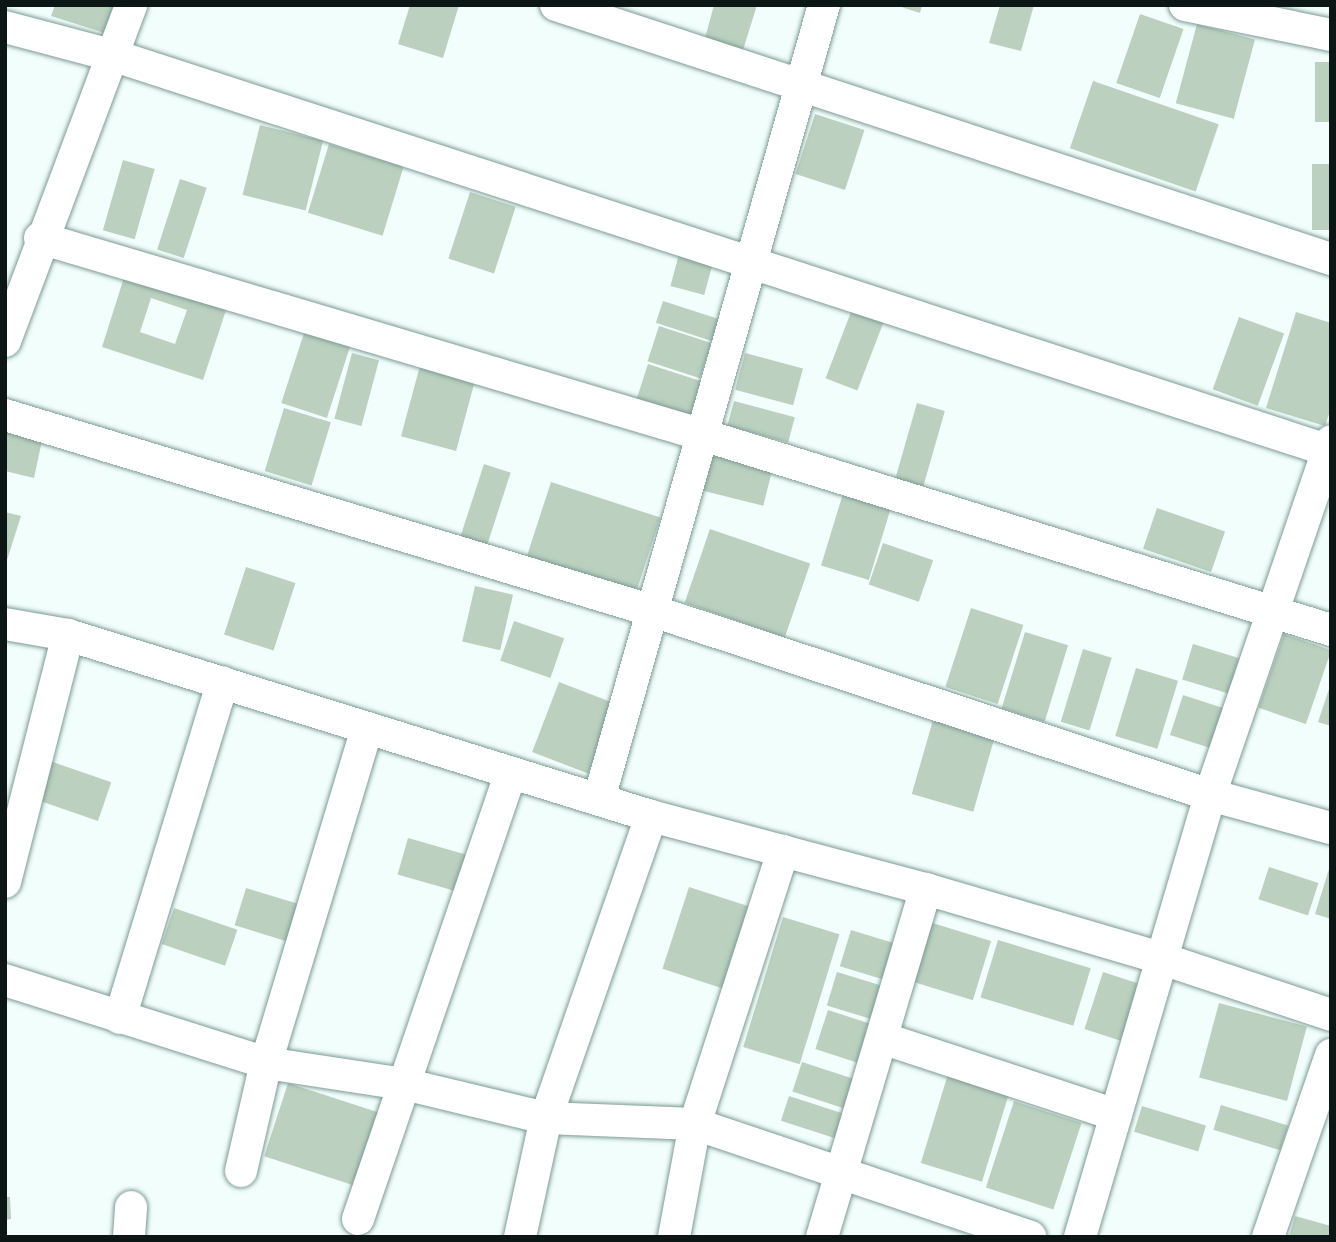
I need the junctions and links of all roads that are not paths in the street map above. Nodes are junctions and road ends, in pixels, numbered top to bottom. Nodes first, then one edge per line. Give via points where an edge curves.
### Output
1 (131, 5) edge
2 (556, 5) edge
3 (824, 5) edge
4 (1185, 5) edge
5 (5, 27) edge
6 (1331, 35) edge
7 (115, 56) junction
8 (802, 86) junction
9 (40, 239) junction
10 (1331, 259) edge
11 (753, 262) junction
12 (5, 341) edge
13 (5, 415) edge
14 (704, 435) junction
15 (1329, 445) edge
16 (653, 611) junction
17 (1271, 613) junction
18 (5, 624) edge
19 (1331, 630) edge
20 (68, 635) junction
21 (223, 682) junction
22 (367, 727) junction
23 (511, 772) junction
24 (1210, 795) junction
25 (599, 799) junction
26 (651, 816) junction
27 (1331, 828) edge
28 (783, 850) junction
29 (5, 881) edge
30 (926, 889) junction
31 (1160, 958) junction
32 (5, 980) edge
33 (1331, 1015) edge
34 (120, 1018) junction
35 (882, 1038) junction
36 (1331, 1055) edge
37 (266, 1063) junction
38 (404, 1084) junction
39 (1116, 1115) junction
40 (546, 1118) junction
41 (695, 1124) junction
42 (841, 1170) junction
43 (241, 1171) dead end
44 (358, 1219) dead end
45 (520, 1237) edge
46 (674, 1237) edge
47 (822, 1237) edge
48 (1030, 1237) edge
49 (1080, 1237) edge
50 (1268, 1237) edge

1 - 7 street
2 - 8 street
3 - 8 street
4 - 6 street
5 - 7 street
7 - 9 street
7 - 11 street
8 - 10 street
8 - 11 street
9 - 12 street
9 - 14 street
11 - 14 street
11 - 15 street
13 - 16 street
14 - 16 street
14 - 17 street
15 - 17 street
16 - 24 street
16 - 25 street
17 - 19 street
17 - 24 street
18 - 20 street
20 - 21 street
20 - 29 street
21 - 22 street
21 - 34 street
22 - 23 street
22 - 37 street
23 - 25 street
23 - 38 street
24 - 27 street
24 - 31 street
25 - 26 street
26 - 28 street
26 - 40 street
28 - 30 street
28 - 41 street
30 - 31 street
30 - 35 street
31 - 33 street
31 - 39 street
32 - 34 street
34 - 37 street
35 - 39 street
35 - 42 street
36 - 50 street
37 - 38 street
37 - 43 street
38 - 40 street
38 - 44 street
39 - 49 street
40 - 41 street
40 - 45 street
41 - 42 street
41 - 46 street
42 - 47 street
42 - 48 street

